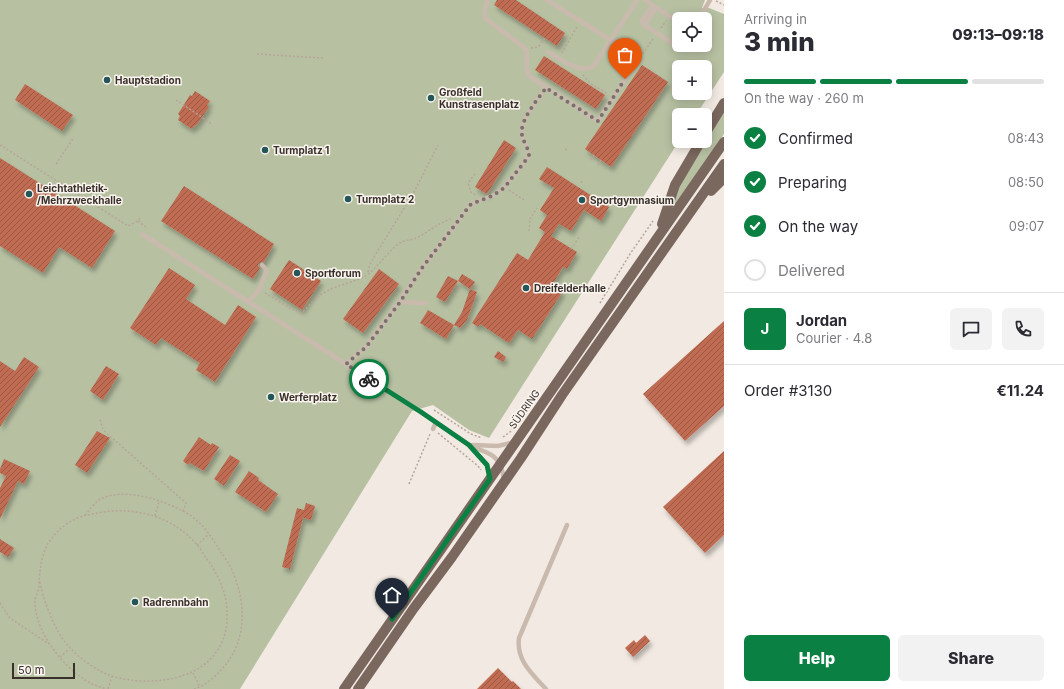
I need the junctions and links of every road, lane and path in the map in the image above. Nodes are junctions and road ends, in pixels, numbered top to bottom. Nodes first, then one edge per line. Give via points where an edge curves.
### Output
1 (488, 0) edge
2 (547, 0) edge
3 (637, 0) edge
4 (645, 0) edge
5 (711, 0) edge
6 (724, 5) edge
7 (654, 7) junction
8 (703, 12) edge
9 (669, 17) junction
10 (672, 19) edge
11 (581, 21) junction
12 (657, 34) junction
13 (545, 38) dead end
14 (611, 40) junction
15 (672, 43) edge
16 (526, 49) junction
17 (548, 52) dead end
18 (257, 54) dead end
19 (323, 58) dead end
20 (559, 58) junction
21 (633, 62) junction
22 (590, 82) dead end
23 (546, 88) junction
24 (613, 98) junction
25 (176, 100) dead end
26 (724, 103) edge
27 (712, 123) edge
28 (212, 124) dead end
29 (74, 137) dead end
30 (724, 142) edge
31 (0, 145) edge
32 (438, 145) dead end
33 (697, 148) edge
34 (565, 149) dead end
35 (568, 151) dead end
36 (594, 155) dead end
37 (591, 160) dead end
38 (602, 160) dead end
39 (56, 164) dead end
40 (724, 164) edge
41 (598, 165) dead end
42 (474, 174) dead end
43 (724, 178) edge
44 (514, 194) dead end
45 (482, 200) junction
46 (524, 200) dead end
47 (537, 208) dead end
48 (691, 211) junction
49 (462, 216) junction
50 (656, 217) dead end
51 (140, 218) dead end
52 (138, 221) junction
53 (146, 227) dead end
54 (529, 231) dead end
55 (142, 234) dead end
56 (580, 236) dead end
57 (657, 238) junction
58 (571, 249) dead end
59 (262, 265) dead end
60 (368, 274) junction
61 (259, 290) junction
62 (248, 302) junction
63 (400, 302) junction
64 (426, 303) dead end
65 (600, 303) dead end
66 (346, 364) junction
67 (434, 410) dead end
68 (522, 415) dead end
69 (100, 419) dead end
70 (436, 422) junction
71 (433, 428) junction
72 (484, 439) dead end
73 (516, 442) junction
74 (469, 445) junction
75 (498, 446) junction
76 (500, 464) junction
77 (487, 465) junction
78 (490, 479) junction
79 (504, 483) junction
80 (409, 484) dead end
81 (159, 501) junction
82 (183, 511) junction
83 (85, 515) junction
84 (155, 516) junction
85 (567, 525) dead end
86 (209, 534) junction
87 (197, 545) junction
88 (39, 578) junction
89 (0, 603) edge
90 (50, 645) junction
91 (70, 648) junction
92 (60, 657) junction
93 (193, 674) junction
94 (112, 676) junction
95 (200, 687) junction
96 (107, 689) edge
97 (194, 689) edge
98 (344, 689) edge
99 (358, 689) edge
100 (546, 689) edge

1 - 16 lane via 484,9 486,19
2 - 11 lane
3 - 14 lane
4 - 7 lane
5 - 6 path
5 - 8 lane
7 - 9 lane
7 - 12 lane via 642,20
9 - 10 lane
9 - 12 path
11 - 14 lane
11 - 20 path
12 - 15 lane
12 - 21 path via 640,60
13 - 16 path via 538,47
14 - 20 lane via 596,64 590,68 574,67
14 - 21 lane via 622,47
16 - 23 lane via 527,73
17 - 20 lane
18 - 19 path
21 - 24 lane via 631,70
22 - 24 path
23 - 24 lane via 598,121
23 - 45 lane via 522,126 522,136 529,156 504,188
25 - 28 path
26 - 27 main road
29 - 39 path
30 - 57 main road, SÜDRING
31 - 52 path via 128,226
32 - 60 path via 414,192 370,264
33 - 57 main road via 675,185
34 - 35 path
36 - 37 path
38 - 41 path
40 - 48 main road
42 - 45 path via 468,183 471,192
43 - 48 main road
44 - 46 path
45 - 49 lane via 471,204
47 - 54 path via 530,219
48 - 79 main road via 566,388
49 - 60 path via 441,222 417,238 405,240
49 - 63 lane via 422,268
50 - 65 path
51 - 52 path
52 - 53 path
55 - 62 lane
56 - 58 path
57 - 73 main road, SÜDRING
59 - 61 lane via 267,270
60 - 61 path via 321,294 302,313
61 - 62 lane
62 - 66 lane
63 - 64 lane
63 - 66 lane via 366,347
66 - 70 lane
67 - 72 path via 471,434
68 - 75 path via 510,432 497,441
69 - 82 path via 103,430 186,503
70 - 71 lane
70 - 74 lane
71 - 77 path via 482,472
71 - 80 path
73 - 75 lane
73 - 76 main road, SÜDRING
74 - 75 lane
74 - 76 lane via 494,456
74 - 77 lane
76 - 78 main road, SÜDRING
76 - 79 lane
77 - 78 lane
78 - 98 main road, SÜDRING
79 - 99 main road
81 - 82 path
81 - 83 path via 124,494 102,498
81 - 84 path
82 - 86 path
83 - 84 path via 125,511 144,512
83 - 88 path via 74,519 54,536 41,558
84 - 87 path via 188,535
85 - 100 lane via 519,638 521,659
86 - 87 path
86 - 95 path via 235,577 242,608 242,628 231,660
87 - 93 path via 215,570 228,610 223,641 215,655
88 - 90 path via 39,591 34,600 36,618
88 - 91 path via 45,602 63,640
89 - 90 path via 10,618
90 - 92 path
91 - 92 path
91 - 94 path via 90,665
92 - 96 path via 81,677
93 - 94 path via 154,682 130,681
93 - 95 path
94 - 96 path
95 - 97 path

